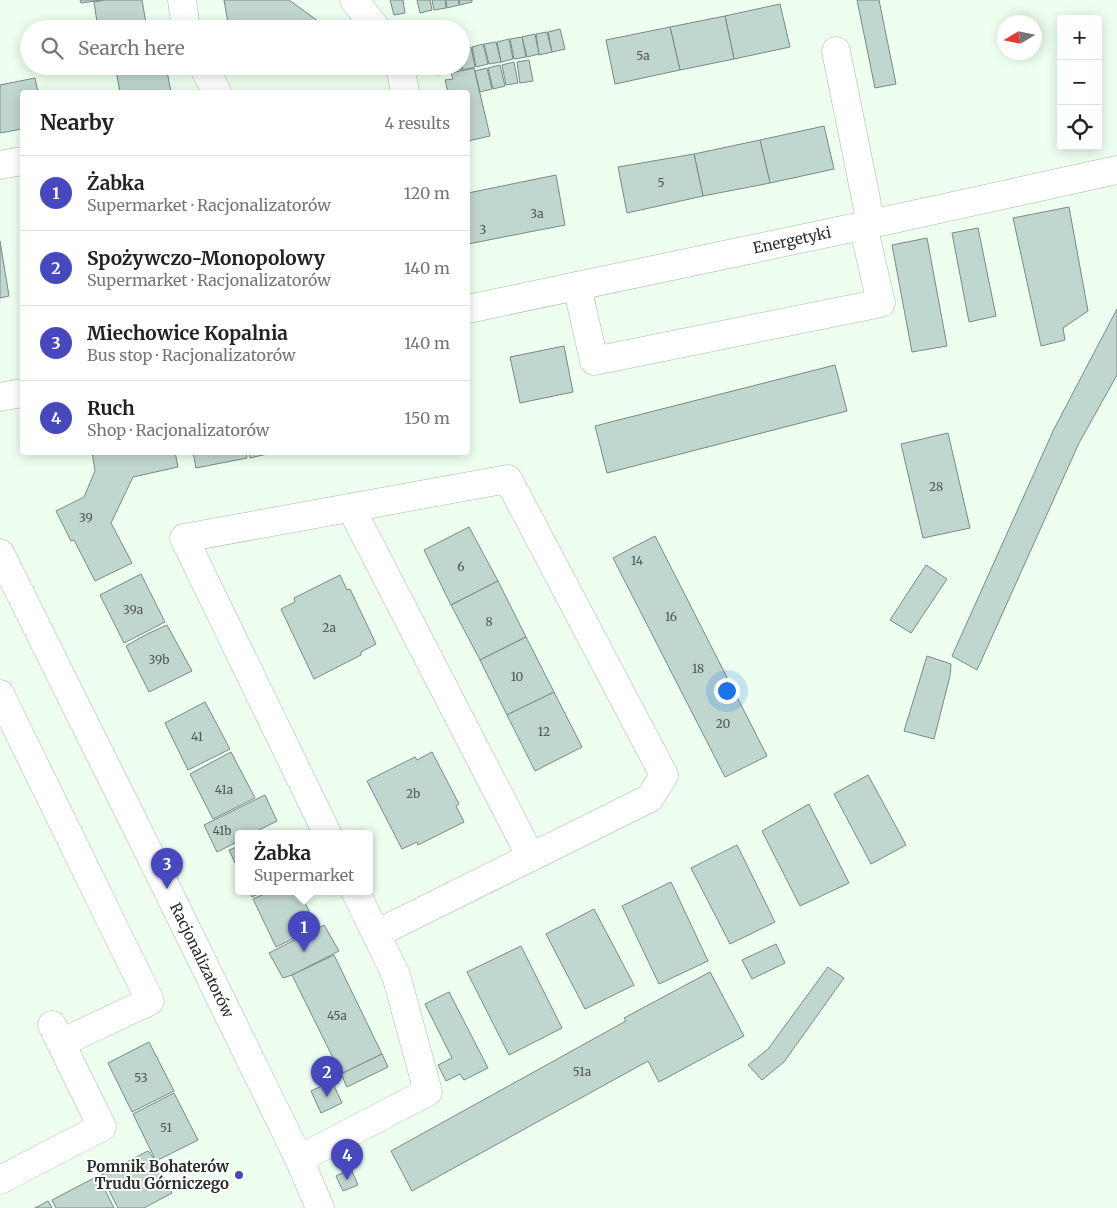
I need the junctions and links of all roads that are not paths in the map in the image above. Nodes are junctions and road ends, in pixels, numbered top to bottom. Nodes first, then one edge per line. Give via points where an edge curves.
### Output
1 (182, 0) edge
2 (354, 0) edge
3 (185, 20) edge
4 (370, 20) edge
5 (836, 51) dead end
6 (208, 75) edge
7 (402, 75) edge
8 (216, 90) edge
9 (405, 90) edge
10 (20, 161) edge
11 (0, 165) edge
12 (1117, 170) edge
13 (867, 224) junction
14 (577, 286) junction
15 (470, 309) edge
16 (20, 393) edge
17 (0, 398) edge
18 (351, 508) junction
19 (0, 553) edge
20 (0, 694) edge
21 (327, 830) edge
22 (531, 857) junction
23 (357, 895) edge
24 (376, 934) junction
25 (299, 1159) junction
26 (0, 1180) edge
27 (320, 1208) edge

1 - 3 street
2 - 4 street
5 - 13 street
6 - 8 street
7 - 9 street
10 - 11 street
12 - 13 street, Energetyki
13 - 14 street, Energetyki
13 - 14 street via 881,303 594,361
14 - 15 street, Energetyki
16 - 17 street
18 - 21 street via 184,538
18 - 22 street
18 - 22 street via 508,479 664,775 650,798
19 - 25 street, Racjonalizatorów
20 - 26 street via 150,1001 56,1034 102,1127
22 - 24 street
23 - 24 street
24 - 25 street via 396,975 428,1092
25 - 27 street, Racjonalizatorów

